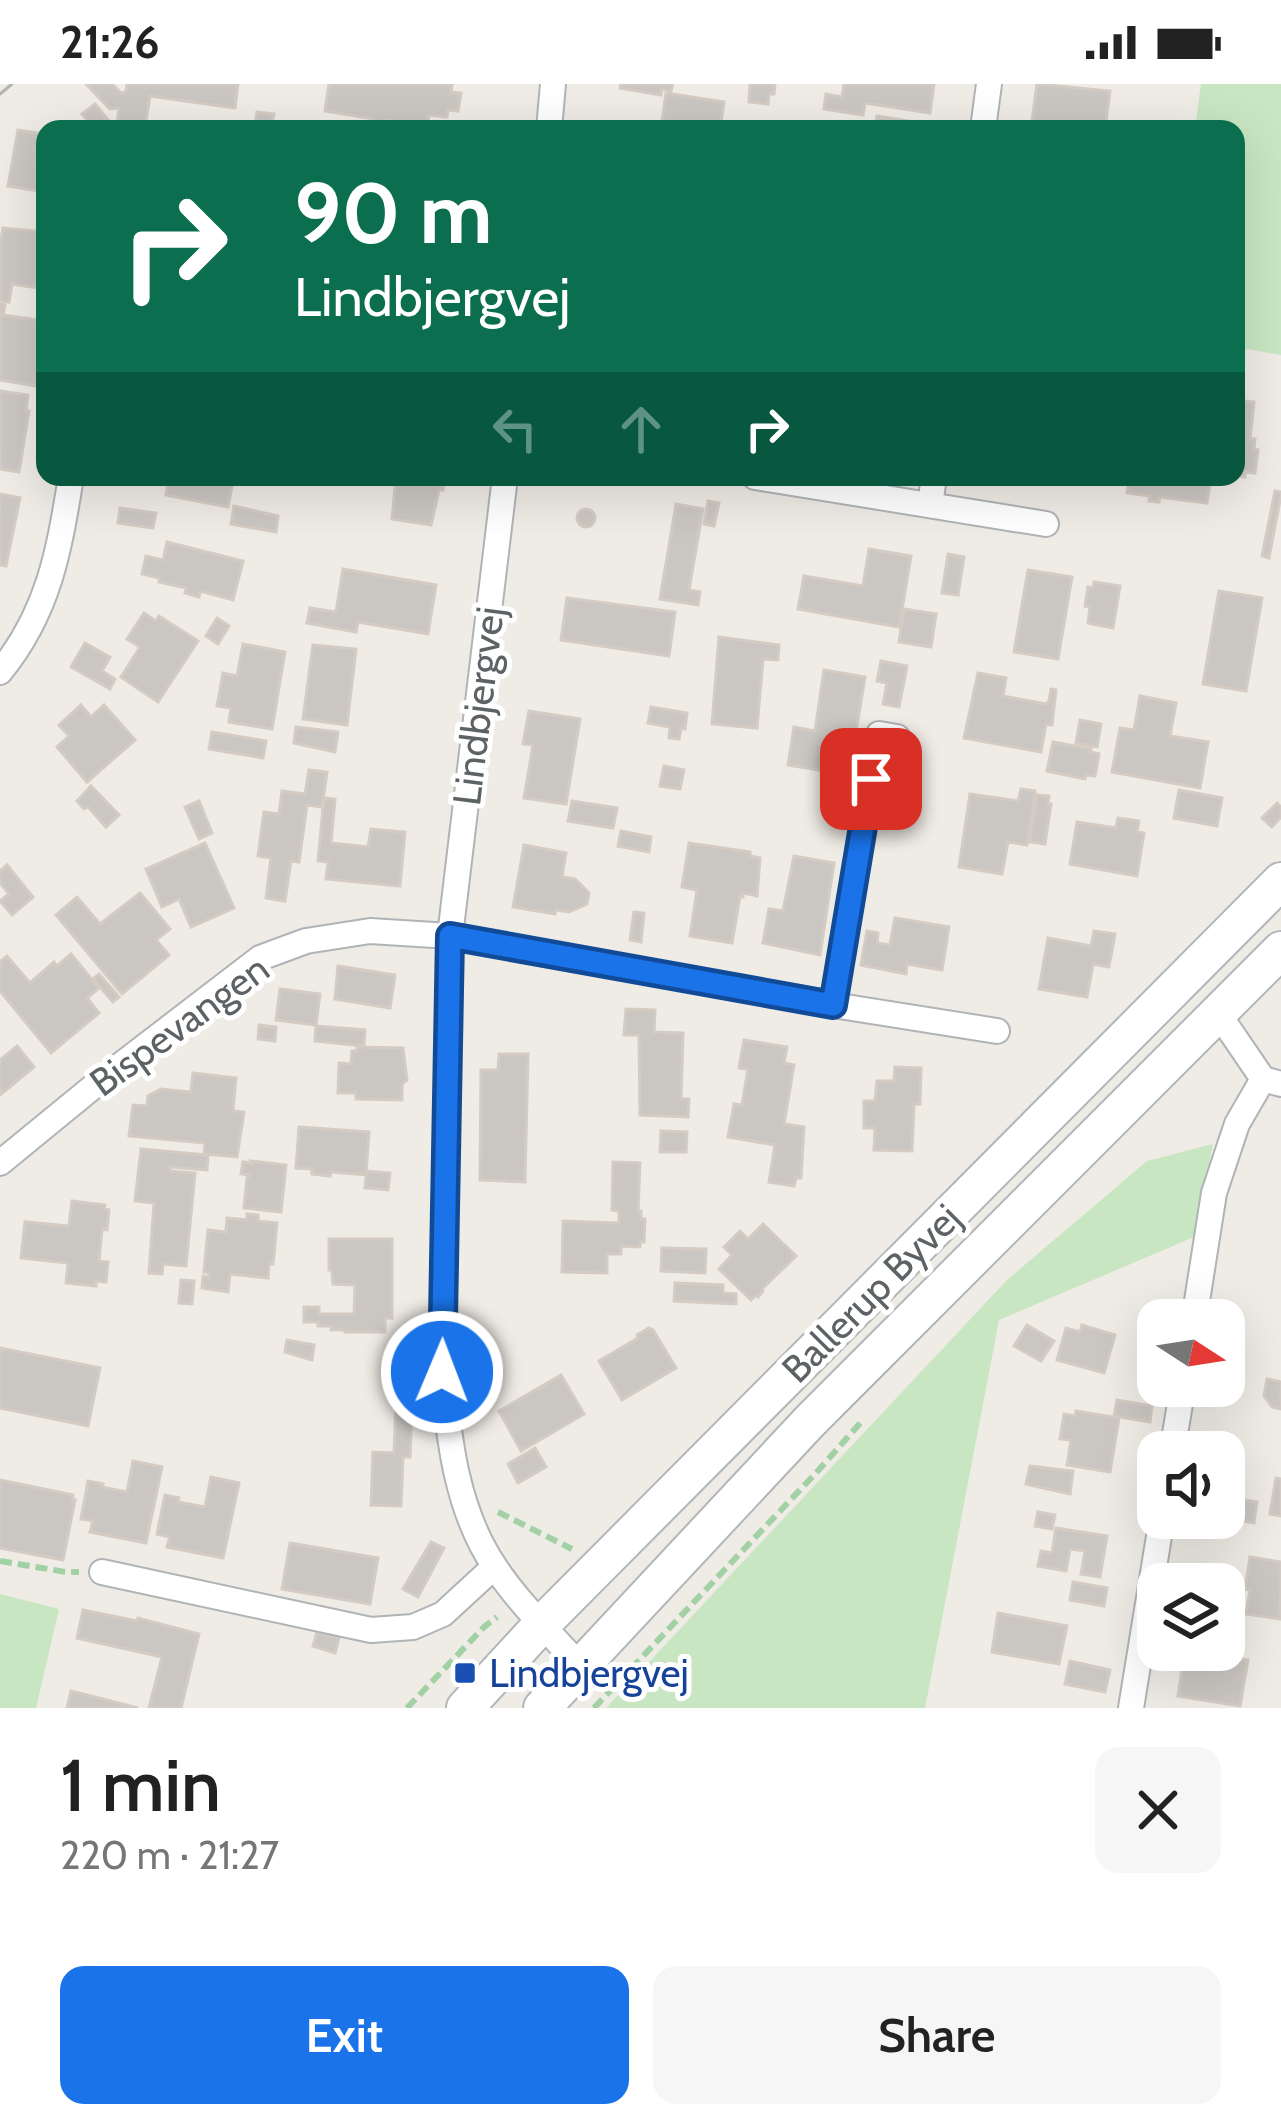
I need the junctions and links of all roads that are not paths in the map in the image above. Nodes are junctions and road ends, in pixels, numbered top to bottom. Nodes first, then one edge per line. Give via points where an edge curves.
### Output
1 (553, 84) edge
2 (989, 84) edge
3 (550, 120) edge
4 (984, 120) edge
5 (70, 486) edge
6 (504, 486) edge
7 (809, 486) edge
8 (933, 486) edge
9 (930, 506) junction
10 (1046, 524) dead end
11 (0, 672) edge
12 (898, 736) dead end
13 (1281, 881) edge
14 (450, 936) junction
15 (1281, 950) edge
16 (833, 1005) junction
17 (1218, 1013) junction
18 (997, 1031) dead end
19 (1272, 1081) edge
20 (0, 1163) edge
21 (1197, 1299) edge
22 (1159, 1539) edge
23 (494, 1567) junction
24 (102, 1572) road end
25 (542, 1624) junction
26 (580, 1666) junction
27 (465, 1708) edge
28 (542, 1708) edge
29 (1131, 1708) edge

1 - 3 street
2 - 4 street
5 - 11 street via 40,611
6 - 14 street, Lindbjergvej
7 - 9 street
8 - 9 street
9 - 10 street
12 - 16 street via 879,734
13 - 25 main road, Ballerup Byvej
14 - 16 street
14 - 20 street, Bispevangen via 370,931 307,940 260,958
14 - 23 street, Lindbjergvej via 442,1372 458,1477
15 - 17 main road, Ballerup Byvej
16 - 18 street
17 - 19 street
17 - 26 main road, Ballerup Byvej via 810,1421
19 - 21 street via 1237,1124 1214,1193
22 - 29 street
23 - 24 street via 442,1614 413,1627 371,1630
23 - 25 street, Lindbjergvej
25 - 26 street, Lindbjergvej
25 - 27 main road, Ballerup Byvej
26 - 28 main road, Ballerup Byvej

